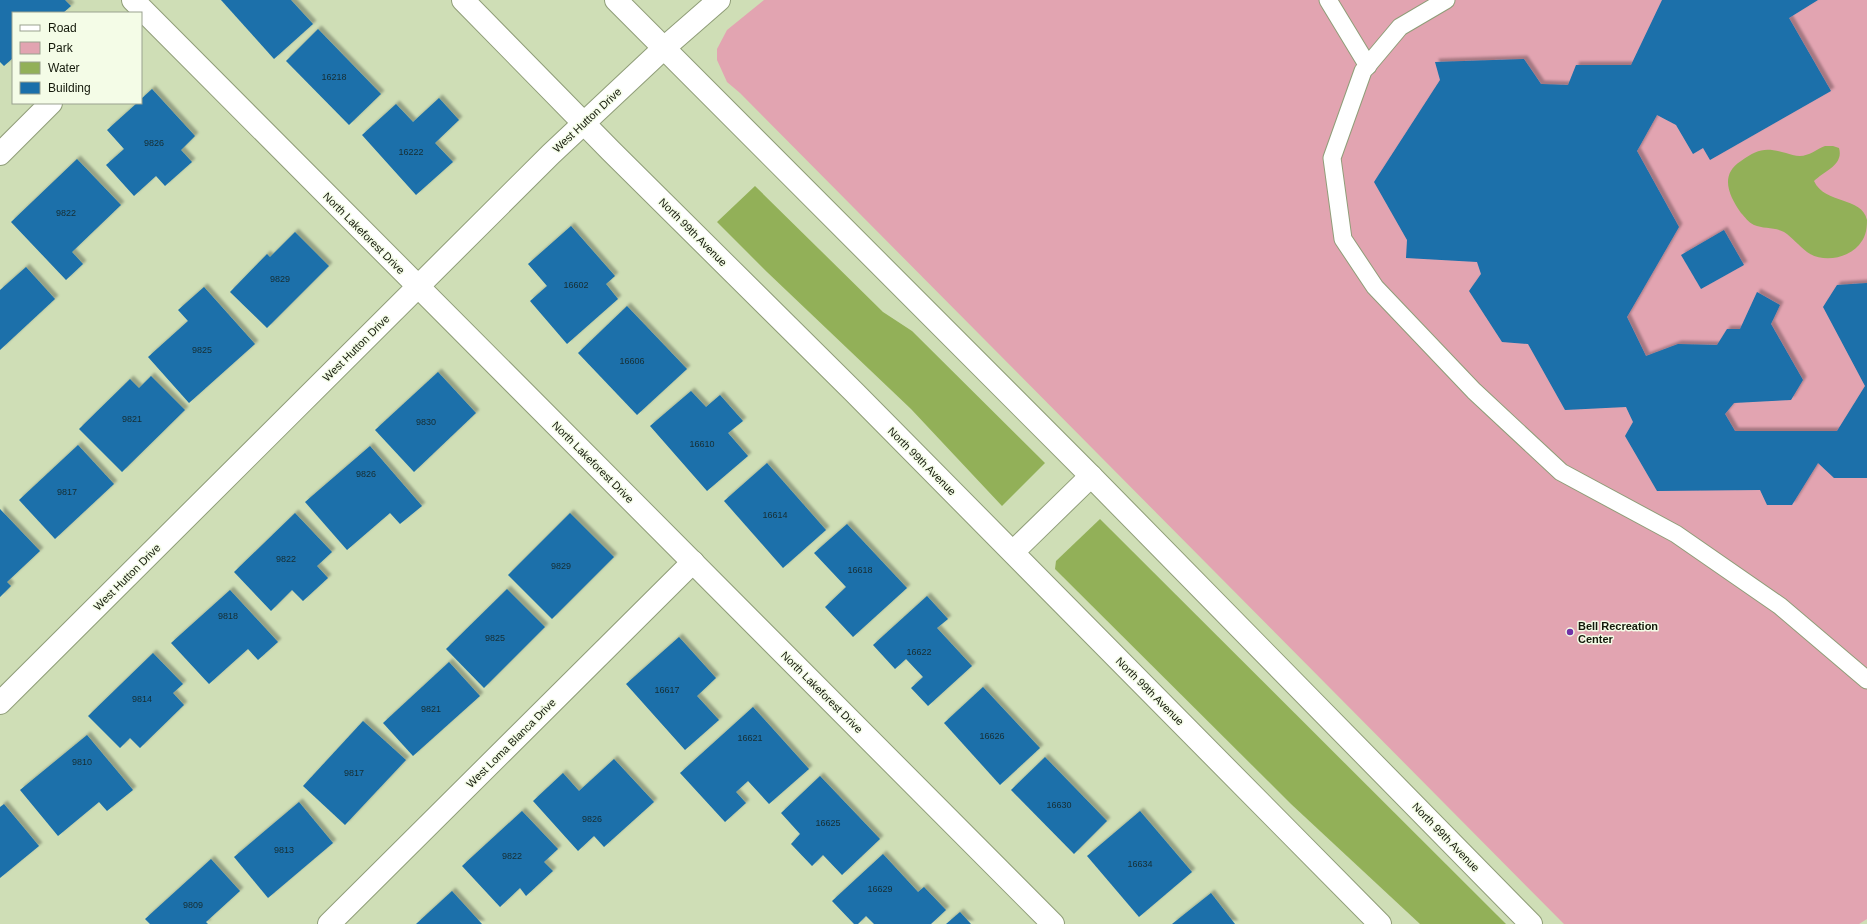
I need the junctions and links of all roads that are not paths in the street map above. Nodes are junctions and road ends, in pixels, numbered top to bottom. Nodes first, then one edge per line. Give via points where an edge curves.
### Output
1 (463, 0) edge
2 (616, 0) edge
3 (719, 0) edge
4 (1328, 0) edge
5 (1446, 0) edge
6 (139, 8) edge
7 (664, 48) junction
8 (1368, 66) junction
9 (50, 104) edge
10 (584, 123) junction
11 (0, 154) edge
12 (418, 287) junction
13 (1091, 476) junction
14 (1013, 552) junction
15 (693, 562) junction
16 (1867, 680) edge
17 (0, 703) edge
18 (329, 924) edge
19 (1053, 924) edge
20 (1380, 924) edge
21 (1531, 924) edge

1 - 10 street, North 99th Avenue
2 - 7 street, North 99th Avenue
3 - 7 street, West Hutton Drive
4 - 8 lane
5 - 8 lane via 1400,27
6 - 12 street, North Lakeforest Drive
7 - 10 street, West Hutton Drive
7 - 13 street, North 99th Avenue
8 - 16 lane via 1363,72 1332,158 1343,239 1375,287 1474,391 1561,472 1676,534 1780,606
9 - 11 street
10 - 12 street, West Hutton Drive
10 - 14 street, North 99th Avenue
12 - 15 street, North Lakeforest Drive
12 - 17 street, West Hutton Drive
13 - 14 street
13 - 21 street, North 99th Avenue
14 - 20 street, North 99th Avenue
15 - 18 street, West Loma Blanca Drive
15 - 19 street, North Lakeforest Drive

